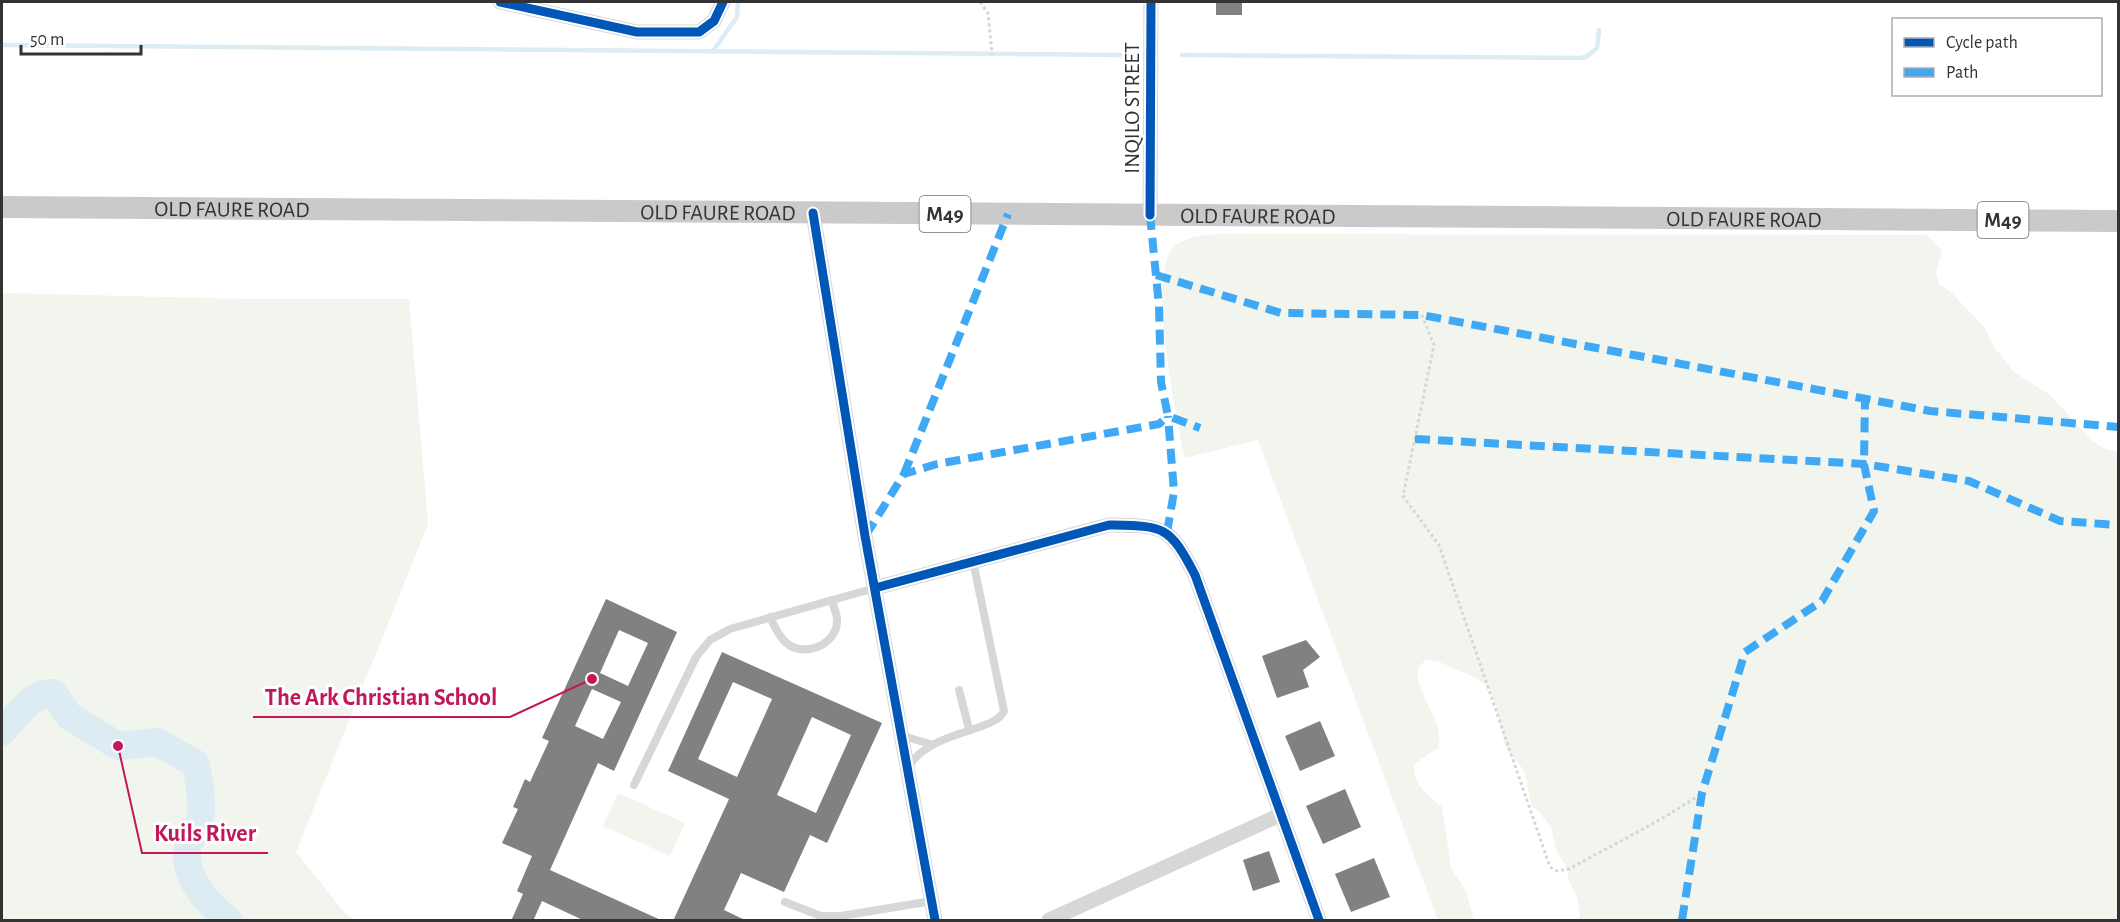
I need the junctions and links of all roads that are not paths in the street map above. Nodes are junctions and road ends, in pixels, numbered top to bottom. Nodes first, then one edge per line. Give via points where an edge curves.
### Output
1 (500, 2) edge
2 (723, 2) edge
3 (1151, 2) edge
4 (2, 207) edge
5 (813, 213) junction
6 (1150, 215) junction
7 (2118, 221) edge
8 (973, 561) junction
9 (875, 588) junction
10 (832, 600) junction
11 (770, 617) junction
12 (959, 690) dead end
13 (969, 729) junction
14 (903, 736) junction
15 (930, 744) junction
16 (908, 767) junction
17 (634, 785) dead end
18 (1280, 815) junction
19 (932, 901) junction
20 (785, 902) dead end
21 (935, 921) edge
22 (1049, 921) edge
23 (1319, 921) edge

1 - 2 street via 637,32 699,32 714,21
3 - 6 street, INQILO STREET
4 - 5 main road, OLD FAURE ROAD / M49
5 - 6 main road, OLD FAURE ROAD / M49
5 - 9 street
6 - 7 main road, OLD FAURE ROAD / M49
8 - 9 street
8 - 13 lane via 1004,711 996,721
8 - 18 street via 1109,525 1148,526 1167,532 1179,544 1195,575
9 - 10 lane
9 - 14 street
10 - 11 lane
10 - 11 lane via 837,619 834,632 827,642 815,648 802,650 788,645
11 - 17 lane via 719,634 702,648
12 - 13 lane
13 - 15 lane
14 - 15 lane
14 - 16 street
15 - 16 lane
16 - 19 street
18 - 22 street
18 - 23 street
19 - 20 lane via 841,916 821,916
19 - 21 street

